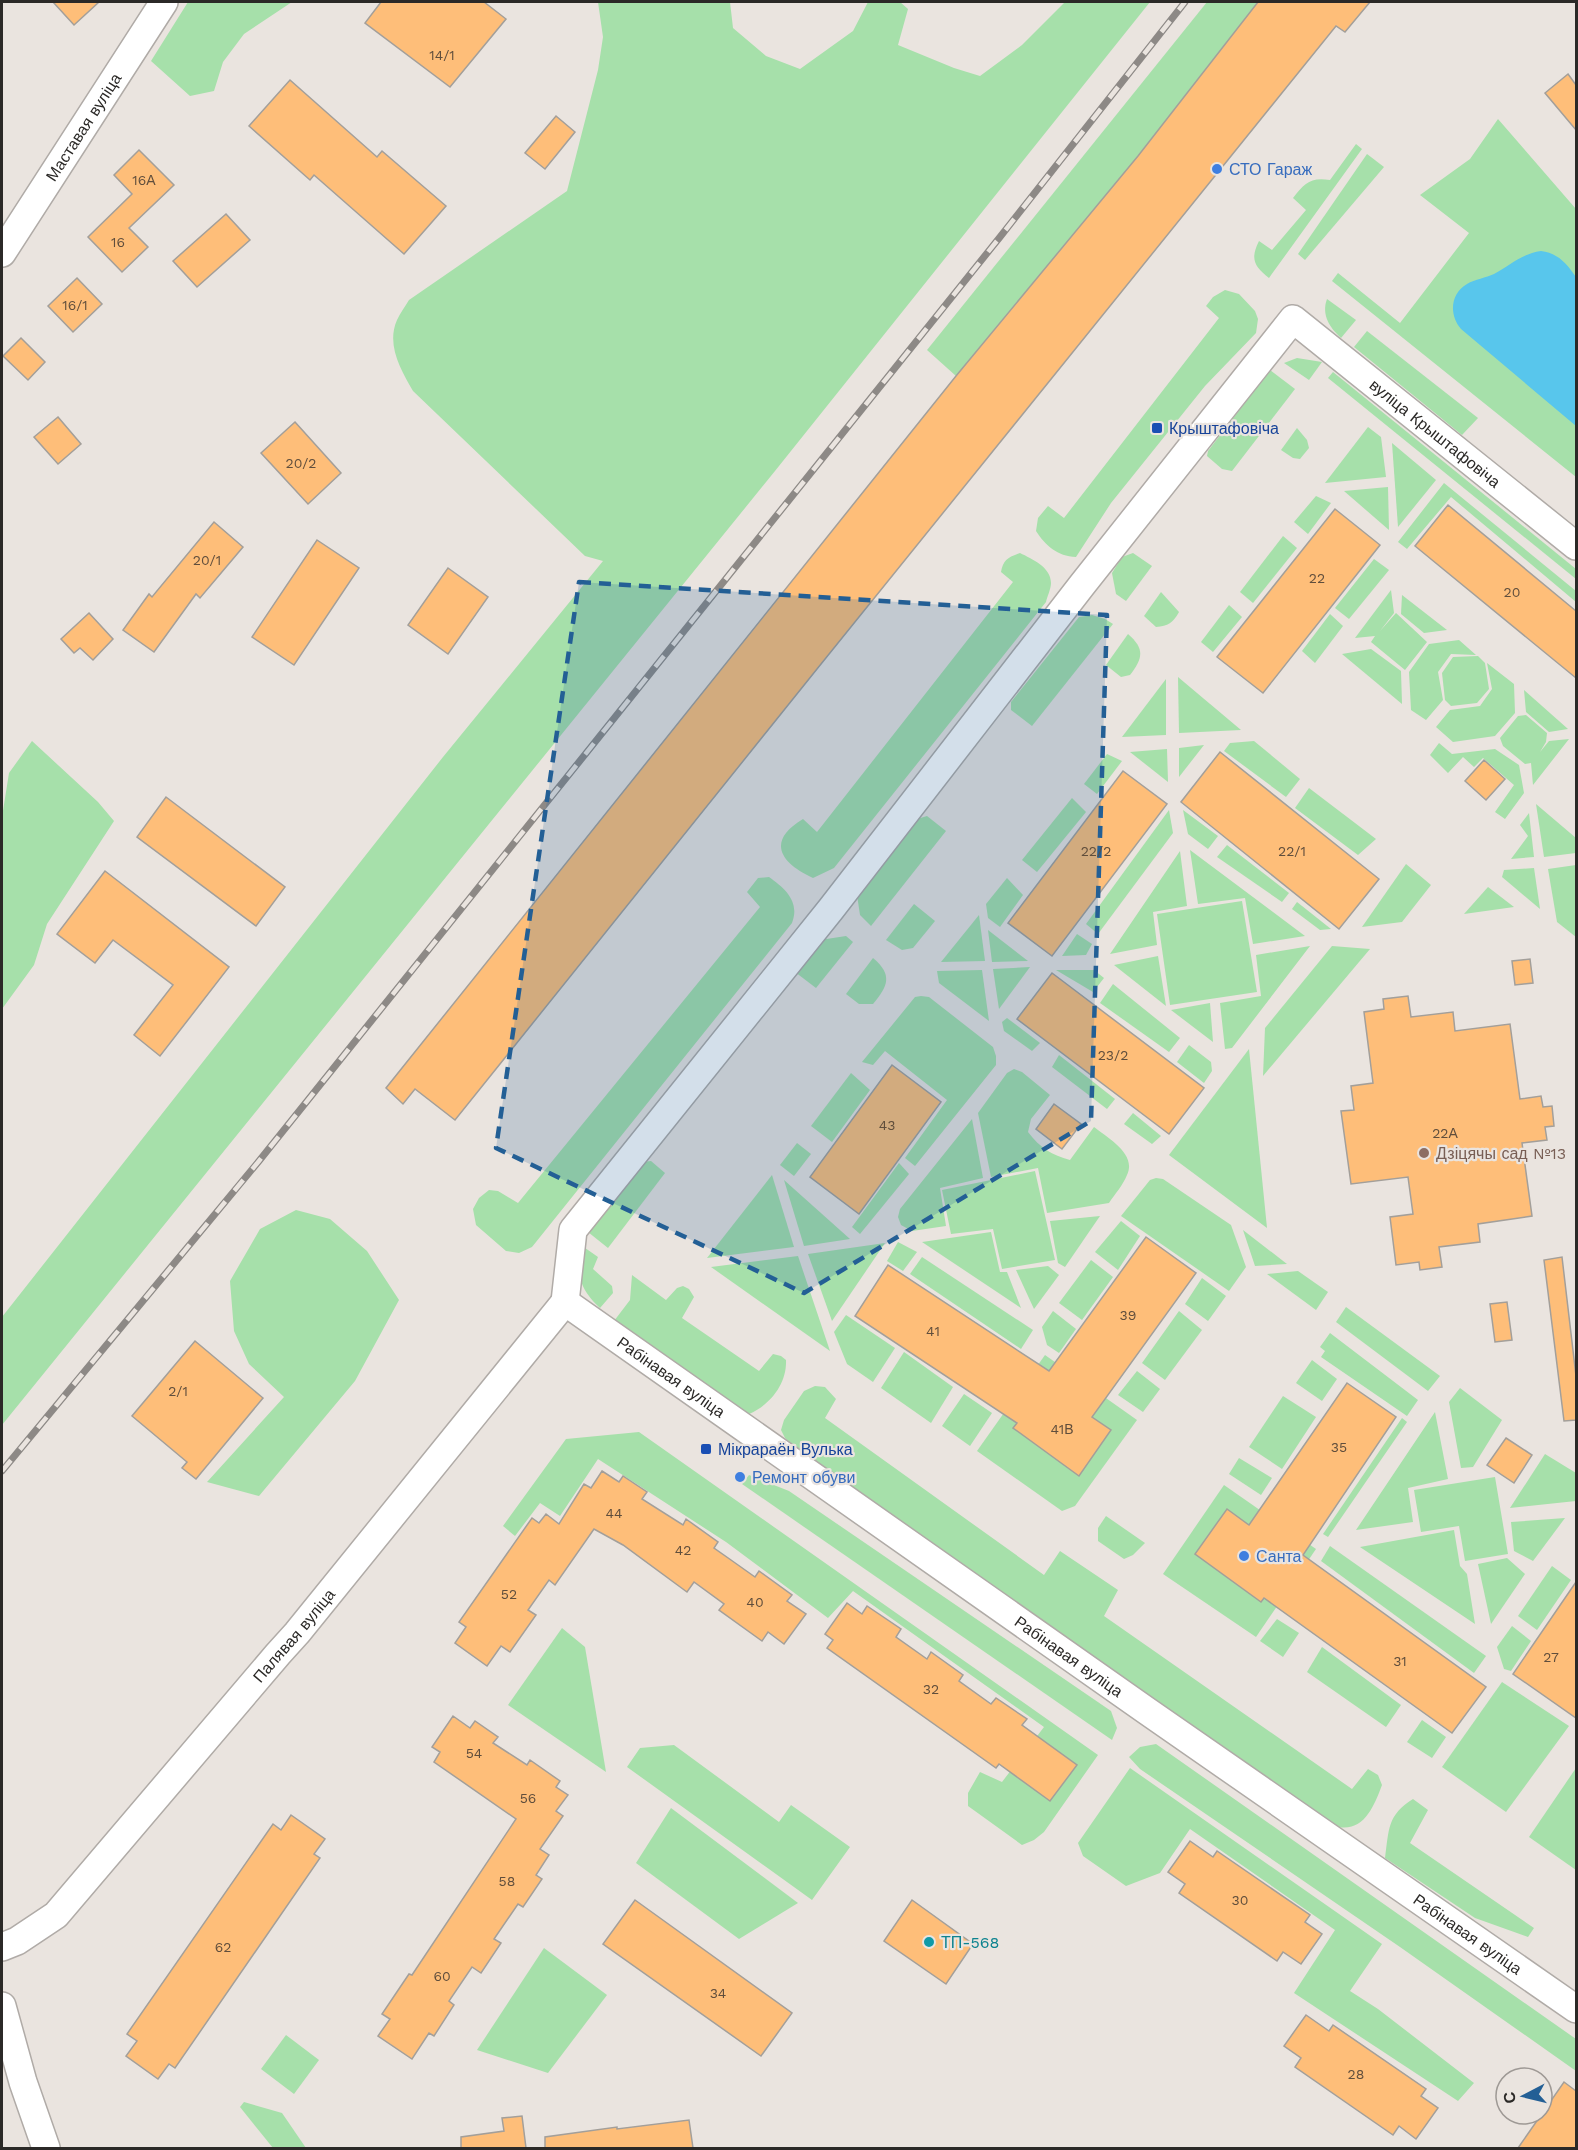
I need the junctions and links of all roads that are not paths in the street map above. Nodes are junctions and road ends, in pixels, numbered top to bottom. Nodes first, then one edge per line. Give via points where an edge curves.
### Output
1 (164, 2) edge
2 (2, 253) edge
3 (1576, 546) edge
4 (565, 1302) junction
5 (2, 1947) edge
6 (2, 2006) edge
7 (1576, 2009) edge
8 (46, 2148) edge

1 - 2 street, Маставая вуліца
3 - 4 street, вуліца Крыштафовіча via 1293,319 831,909 573,1230
4 - 5 street, Палявая вуліца via 297,1634 56,1915
4 - 7 street, Рабінавая вуліца
6 - 8 street

